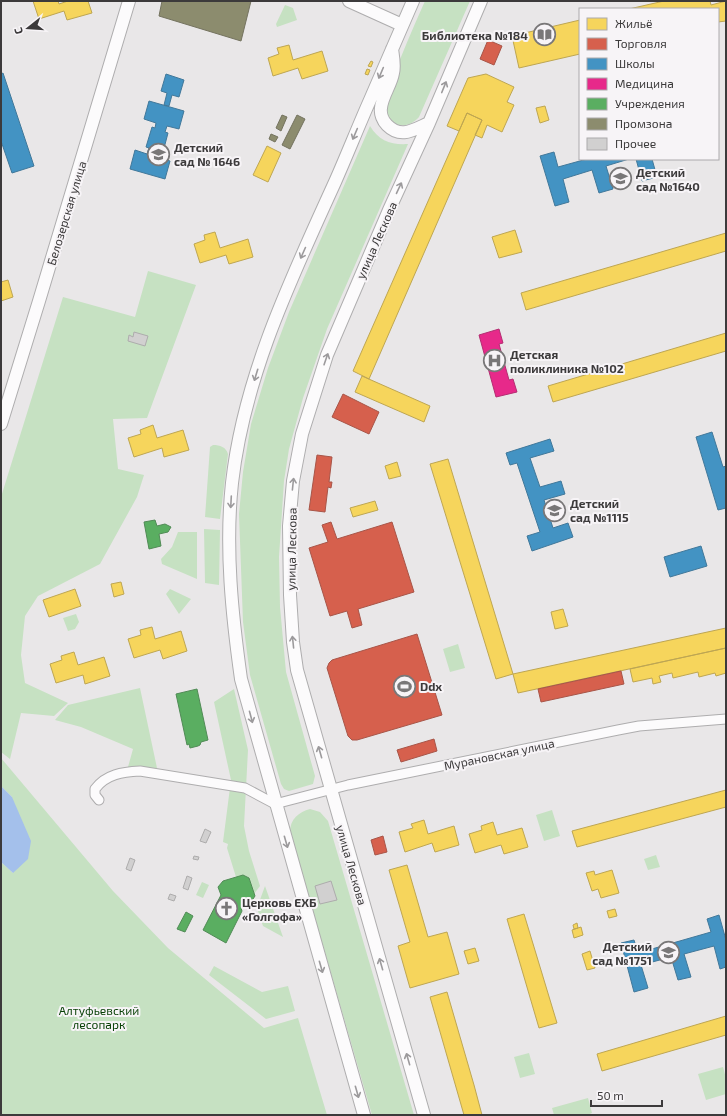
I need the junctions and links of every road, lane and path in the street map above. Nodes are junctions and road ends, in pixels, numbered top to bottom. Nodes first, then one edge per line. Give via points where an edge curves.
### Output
1 (129, 1) edge
2 (348, 1) edge
3 (413, 1) edge
4 (481, 1) edge
5 (402, 25) junction
6 (392, 47) junction
7 (429, 123) junction
8 (1, 424) edge
9 (726, 719) edge
10 (330, 790) junction
11 (99, 800) dead end
12 (275, 804) junction
13 (364, 1115) edge
14 (424, 1115) edge

1 - 8 main road, Белозерская улица
2 - 5 main road
3 - 5 main road
7 -> 4 main road, улица Лескова
5 - 6 main road
6 - 7 main road via 394,74 380,109 383,121 398,133
6 -> 12 main road via 275,320 248,402 232,483 231,588 241,679
10 -> 7 main road, улица Лескова via 297,670 293,642 290,595 293,480 302,434 327,355
9 - 10 street, Мурановская улица via 639,726
10 - 12 street, Мурановская улица
14 -> 10 main road, улица Лескова
11 - 12 street via 95,795 95,789 102,781 123,772 140,771 245,788
12 -> 13 main road

